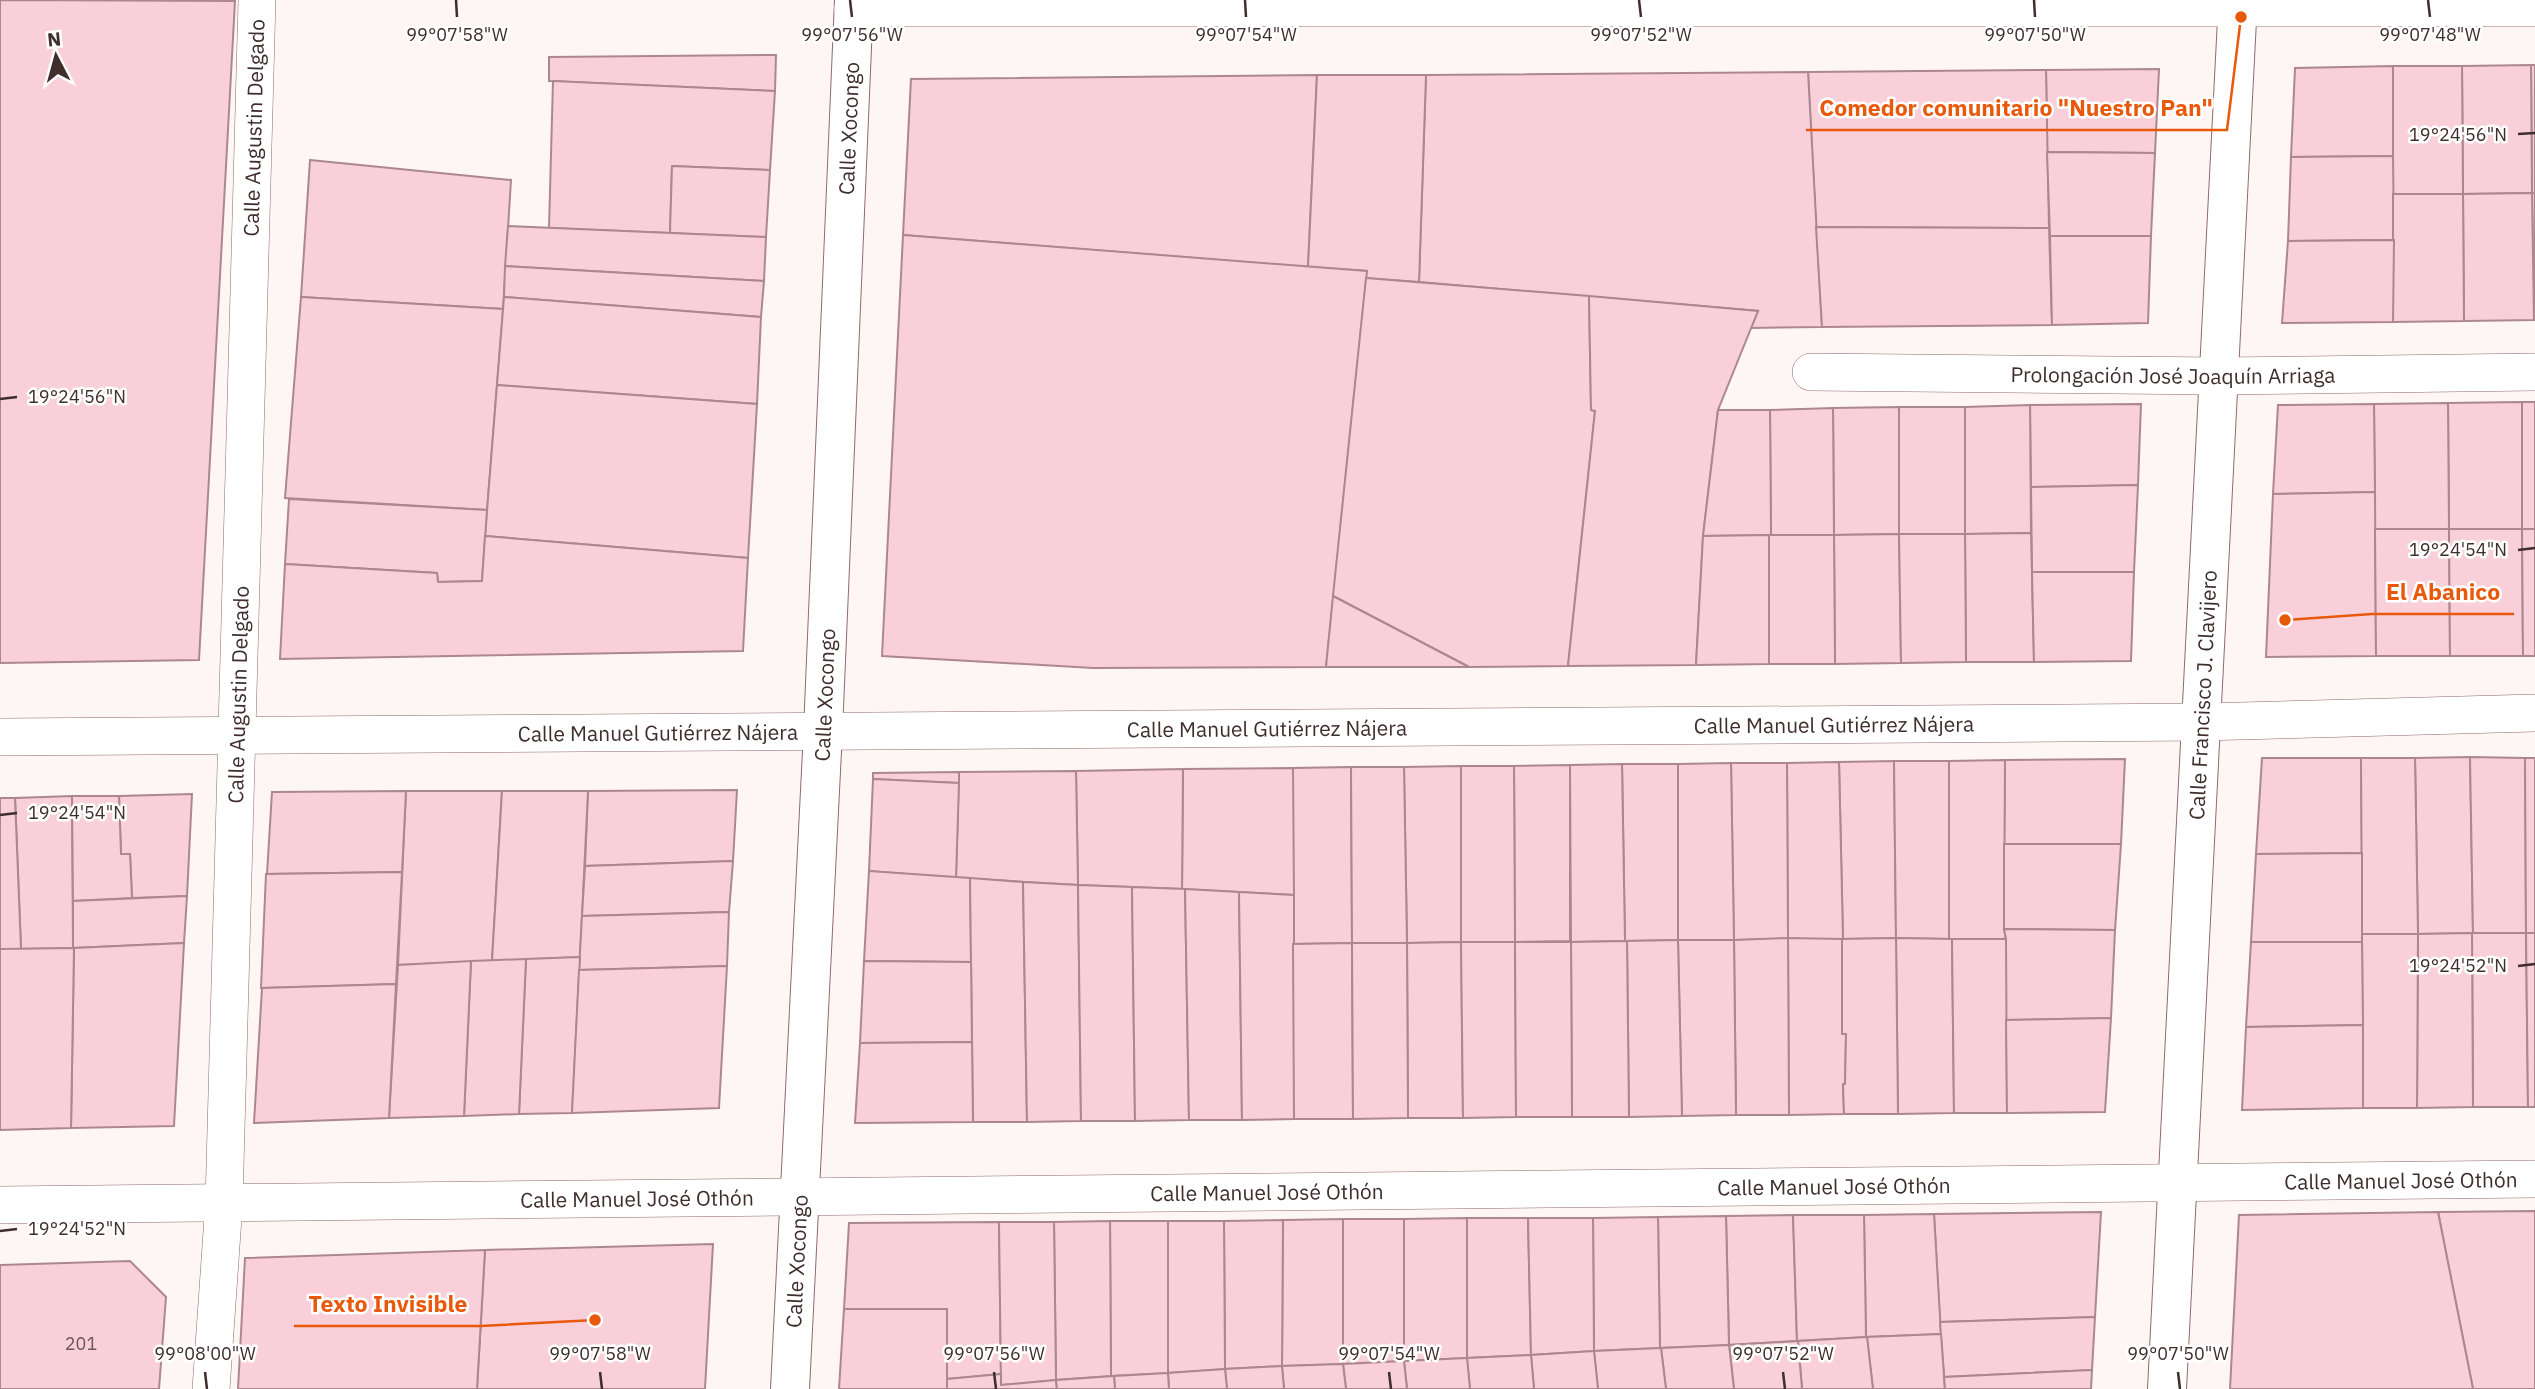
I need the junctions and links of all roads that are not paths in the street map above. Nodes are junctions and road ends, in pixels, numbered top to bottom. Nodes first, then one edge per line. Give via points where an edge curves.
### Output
1 (257, 0) edge
2 (853, 4) edge
3 (2238, 4) edge
4 (2535, 8) edge
5 (1811, 372) dead end
6 (2535, 372) edge
7 (2221, 376) junction
8 (2535, 713) edge
9 (2202, 722) junction
10 (823, 731) junction
11 (236, 735) junction
12 (0, 737) edge
13 (2535, 1179) edge
14 (2178, 1182) junction
15 (799, 1196) junction
16 (224, 1203) junction
17 (0, 1205) edge
18 (211, 1389) edge
19 (790, 1389) edge
20 (2167, 1389) edge

1 - 11 street, Calle Augustin Delgado
2 - 3 street
2 - 10 street, Calle Xocongo
3 - 4 street
3 - 7 street, Calle Francisco J. Clavijero
5 - 7 street, Prolongación José Joaquín Arriaga
6 - 7 street, Prolongación José Joaquín Arriaga
7 - 9 street, Calle Francisco J. Clavijero
8 - 9 street, Calle Manuel Gutiérrez Nájera
9 - 10 street, Calle Manuel Gutiérrez Nájera
9 - 14 street, Calle Francisco J. Clavijero
10 - 11 street, Calle Manuel Gutiérrez Nájera
10 - 15 street, Calle Xocongo
11 - 12 street, Calle Manuel Gutiérrez Nájera
11 - 16 street, Calle Augustin Delgado
13 - 14 street, Calle Manuel José Othón
14 - 15 street, Calle Manuel José Othón
14 - 20 street, Calle Francisco J. Clavijero
15 - 16 street, Calle Manuel José Othón
15 - 19 street, Calle Xocongo
16 - 17 street, Calle Manuel José Othón
16 - 18 street, Calle Augustin Delgado

